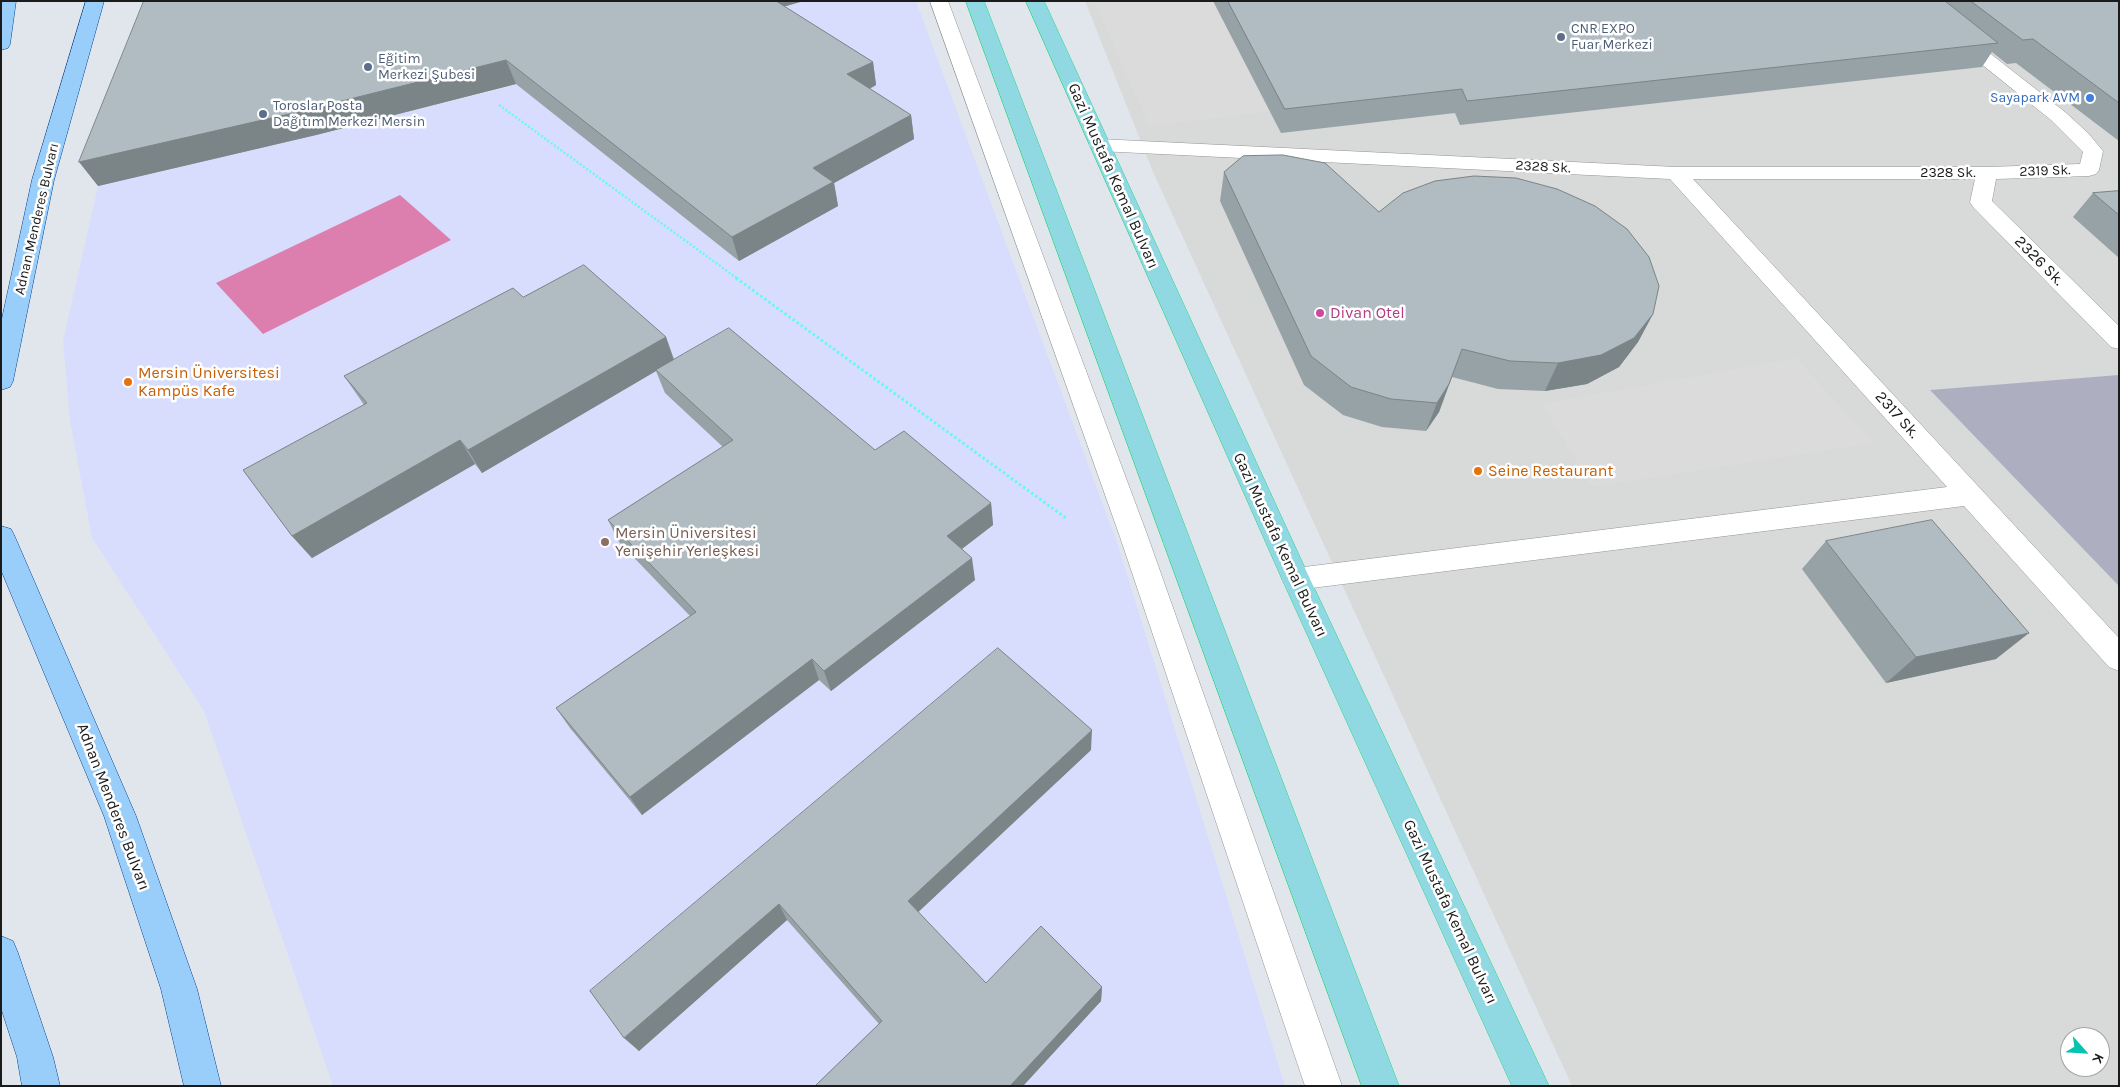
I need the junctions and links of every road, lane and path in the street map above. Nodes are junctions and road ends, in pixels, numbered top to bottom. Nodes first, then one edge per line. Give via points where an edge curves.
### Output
1 (8, 1) edge
2 (939, 1) edge
3 (975, 1) edge
4 (1035, 1) edge
5 (1912, 1) edge
6 (96, 4) edge
7 (1, 44) edge
8 (499, 105) dead end
9 (1099, 145) junction
10 (1676, 173) junction
11 (1987, 173) junction
12 (2119, 341) edge
13 (1, 381) edge
14 (1970, 495) junction
15 (1066, 518) dead end
16 (1, 537) edge
17 (1296, 579) junction
18 (2119, 658) edge
19 (1, 952) edge
20 (40, 1086) edge
21 (203, 1086) edge
22 (1324, 1086) edge
23 (1381, 1086) edge
24 (1531, 1086) edge

1 - 7 main road
2 - 22 street via 1134,538
3 - 23 highway
4 - 9 highway, Gazi Mustafa Kemal Bulvarı
5 - 11 street, 2319 Sk. via 2058,116 2093,151 2089,170
6 - 13 main road, Adnan Menderes Bulvarı via 43,180
8 - 15 path
9 - 10 street, 2328 Sk.
9 - 17 highway, Gazi Mustafa Kemal Bulvarı
10 - 11 street, 2328 Sk.
10 - 14 street, 2317 Sk.
11 - 12 street, 2326 Sk. via 1981,202
14 - 17 street
14 - 18 street, 2317 Sk.
16 - 21 main road, Adnan Menderes Bulvarı via 120,816 179,989
17 - 24 highway, Gazi Mustafa Kemal Bulvarı
19 - 20 main road via 35,1057

